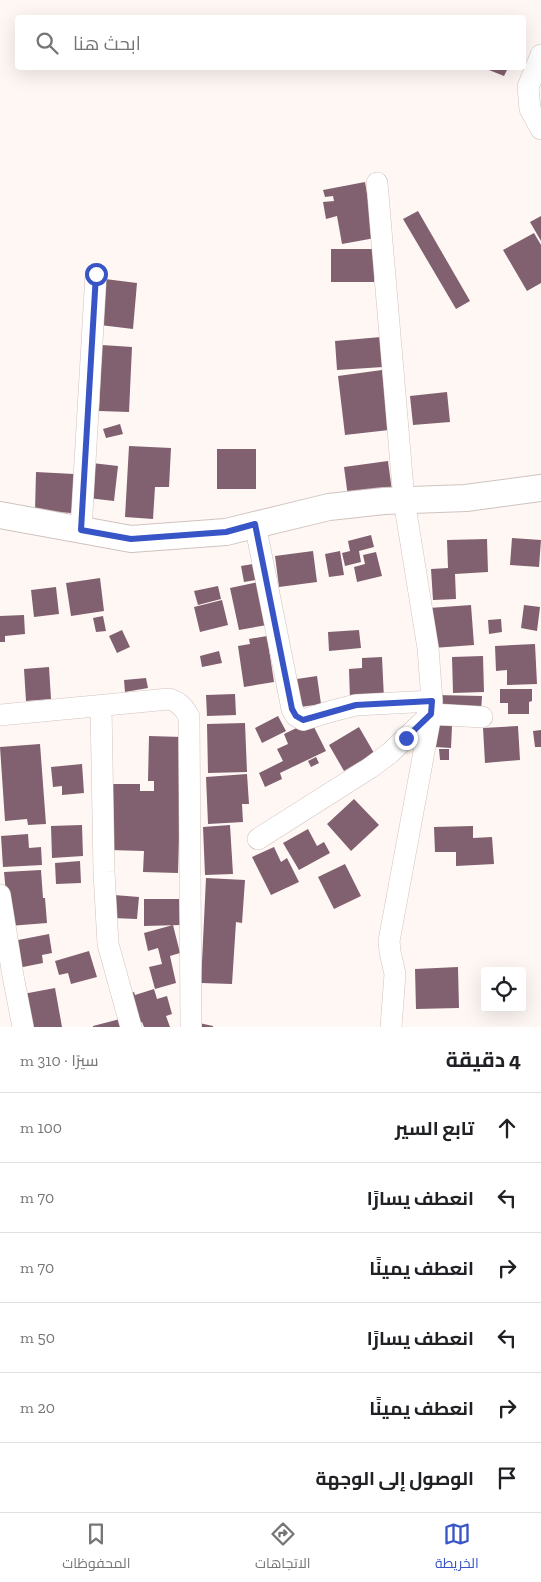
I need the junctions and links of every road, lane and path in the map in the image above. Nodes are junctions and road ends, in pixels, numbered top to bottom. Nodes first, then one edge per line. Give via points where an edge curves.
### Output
1 (541, 55) edge
2 (536, 108) edge
3 (541, 129) edge
4 (377, 183) dead end
5 (96, 274) dead end
6 (541, 488) edge
7 (404, 500) junction
8 (0, 515) edge
9 (255, 524) junction
10 (81, 530) junction
11 (101, 706) junction
12 (431, 707) junction
13 (0, 715) edge
14 (482, 717) dead end
15 (258, 839) dead end
16 (0, 895) edge
17 (23, 1027) edge
18 (131, 1027) edge
19 (191, 1027) edge
20 (391, 1027) edge

1 - 2 street via 528,87
2 - 3 street
4 - 7 street
5 - 10 street
6 - 7 street via 466,498
7 - 9 street via 329,507
7 - 12 street via 428,648
8 - 10 street
9 - 10 street via 226,532 131,539
9 - 12 street via 296,716 303,720 356,705
11 - 13 street
11 - 18 street via 108,944
11 - 19 street via 169,699 178,702 190,717
12 - 14 street
12 - 15 street via 390,753
12 - 20 street via 389,941 395,974
16 - 17 street

